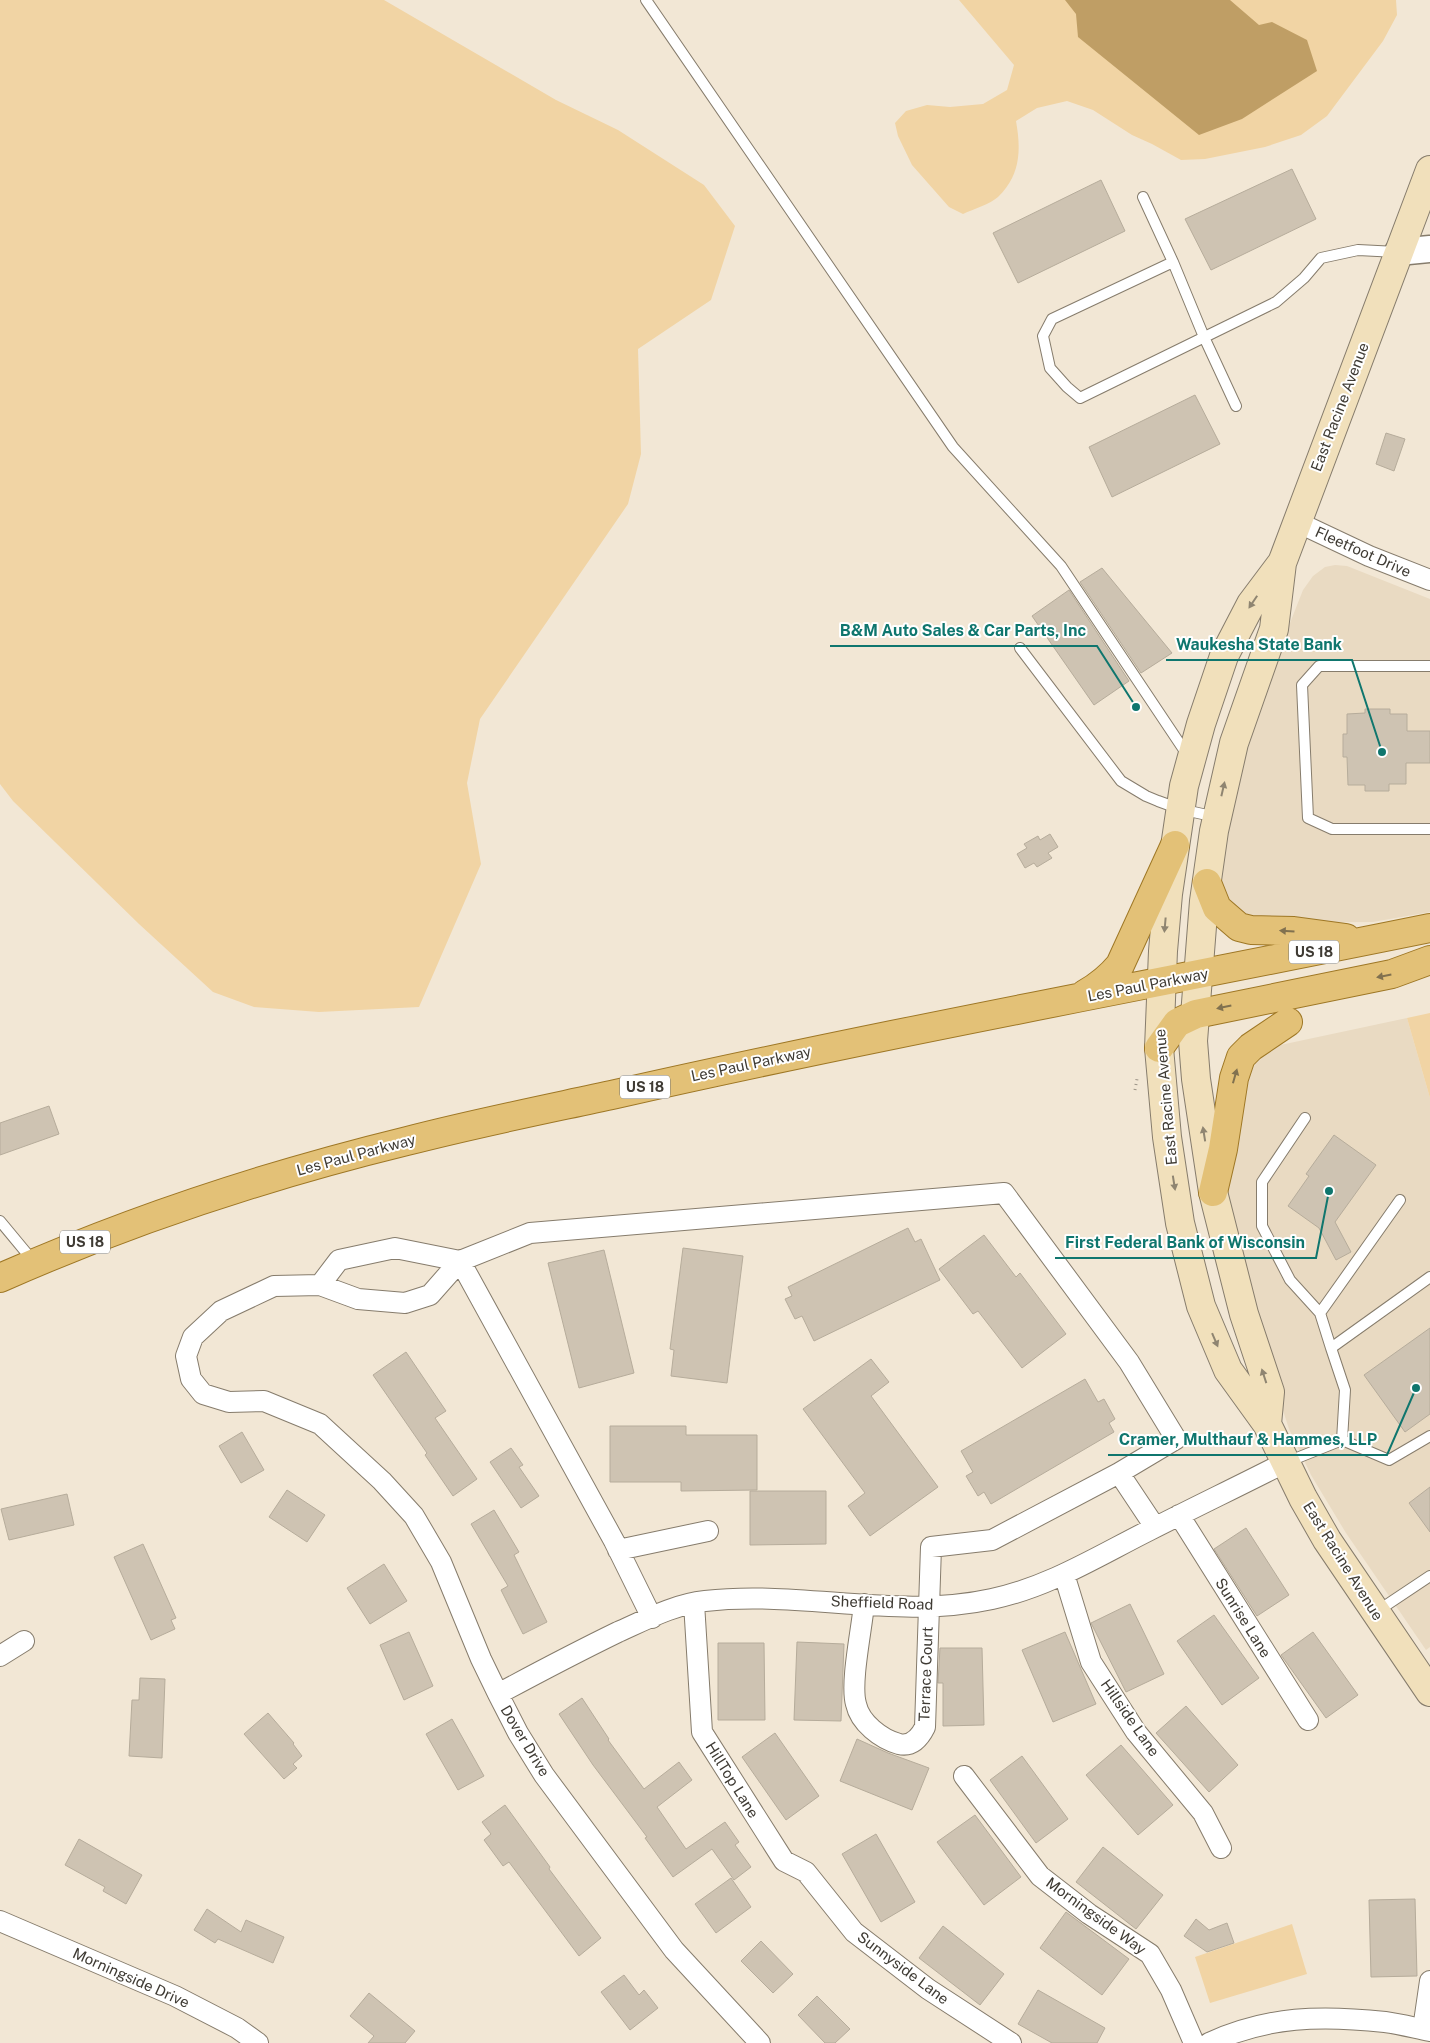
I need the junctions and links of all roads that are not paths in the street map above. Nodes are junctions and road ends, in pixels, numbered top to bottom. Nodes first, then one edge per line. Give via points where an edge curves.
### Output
1 (646, 0) edge
2 (1430, 170) edge
3 (1143, 197) dead end
4 (1430, 249) edge
5 (1398, 252) junction
6 (1173, 262) junction
7 (1204, 337) junction
8 (1236, 406) dead end
9 (1297, 522) junction
10 (1282, 563) junction
11 (1430, 580) edge
12 (1020, 648) dead end
13 (1430, 666) edge
14 (1191, 761) junction
15 (1180, 810) junction
16 (1217, 817) junction
17 (1430, 829) edge
18 (1175, 844) junction
19 (1207, 882) junction
20 (1430, 928) edge
21 (1370, 940) junction
22 (1430, 960) edge
23 (1198, 975) junction
24 (1162, 982) junction
25 (1075, 1000) junction
26 (1160, 1014) junction
27 (1196, 1014) junction
28 (1288, 1022) dead end
29 (1159, 1048) junction
30 (1305, 1118) dead end
31 (1212, 1192) junction
32 (1400, 1200) dead end
33 (0, 1221) edge
34 (460, 1260) junction
35 (34, 1263) junction
36 (1430, 1276) edge
37 (0, 1278) edge
38 (320, 1285) junction
39 (1320, 1313) junction
40 (1331, 1348) junction
41 (1267, 1424) junction
42 (1430, 1436) edge
43 (1342, 1440) junction
44 (1286, 1462) junction
45 (1119, 1474) junction
46 (1179, 1515) junction
47 (1155, 1527) junction
48 (708, 1531) dead end
49 (618, 1550) junction
50 (1064, 1574) junction
51 (1430, 1576) edge
52 (694, 1603) junction
53 (864, 1604) junction
54 (928, 1606) junction
55 (1376, 1613) junction
56 (652, 1618) junction
57 (24, 1641) dead end
58 (0, 1656) edge
59 (1430, 1692) edge
60 (498, 1694) junction
61 (1308, 1720) dead end
62 (964, 1776) dead end
63 (1221, 1848) dead end
64 (784, 1861) joint
65 (0, 1921) edge
66 (1430, 1981) edge
67 (1426, 2030) edge
68 (258, 2043) edge
69 (760, 2043) edge
70 (1011, 2043) edge
71 (1194, 2043) edge
72 (1209, 2043) edge

1 - 14 lane via 953,447 1061,566
2 - 5 main road, East Racine Avenue
3 - 6 lane
4 - 5 street
5 - 7 lane via 1358,250 1321,258 1276,302
5 - 9 main road, East Racine Avenue
6 - 7 lane
6 - 7 lane via 1052,318 1043,336 1050,368 1080,398
7 - 8 lane
9 - 10 main road, East Racine Avenue
9 - 11 street, Fleetfoot Drive
10 -> 14 main road, East Racine Avenue via 1251,604 1232,639
16 -> 10 main road, East Racine Avenue via 1234,743 1274,629
12 - 15 lane via 1121,781
13 - 17 lane via 1319,666 1302,685 1308,818 1332,829
14 - 15 main road, East Racine Avenue
15 - 16 lane
15 - 18 main road, East Racine Avenue
16 - 19 main road, East Racine Avenue
18 -> 24 main road, East Racine Avenue
18 - 25 main road via 1120,965 1097,987
21 -> 19 main road via 1239,927 1217,908
19 - 23 main road, East Racine Avenue
20 - 21 main road, Les Paul Parkway / US 18
21 - 23 main road, Les Paul Parkway / US 18
22 -> 27 main road via 1392,974
23 - 24 main road, Les Paul Parkway / US 18
23 - 26 main road via 1184,1001 1174,1010
23 - 27 main road, East Racine Avenue
24 - 25 main road, Les Paul Parkway / US 18
24 - 26 main road, East Racine Avenue
25 - 35 main road, Les Paul Parkway / US 18 via 752,1063 408,1140 192,1202
26 - 29 main road, East Racine Avenue
27 - 29 main road via 1177,1023
31 -> 27 main road, East Racine Avenue via 1196,1079
31 -> 28 main road via 1241,1057
29 -> 41 main road, East Racine Avenue via 1167,1137 1180,1223 1201,1306 1228,1370
30 - 39 lane via 1262,1182 1262,1226 1290,1280
41 -> 31 main road, East Racine Avenue via 1270,1392 1244,1314
32 - 39 lane
33 - 35 lane
34 - 38 street via 395,1248 339,1260
34 - 38 street via 430,1294 405,1303 358,1299
34 - 45 street via 530,1233 1004,1193 1129,1362 1176,1438
34 - 49 street
35 - 37 main road, Les Paul Parkway / US 18
36 - 40 lane
38 - 60 street, Dover Drive via 274,1286 221,1311 193,1337 186,1356 191,1379 203,1394 229,1402 264,1401 320,1424 382,1480 414,1516 441,1562
39 - 40 lane
40 - 43 lane via 1344,1390
41 - 44 main road, East Racine Avenue
42 - 43 lane via 1389,1460
43 - 44 lane
44 - 46 street, Sheffield Road
44 - 55 main road, East Racine Avenue via 1326,1540
45 - 47 street
45 - 54 street, Terrace Court via 992,1540 931,1547
46 - 47 street, Sheffield Road
46 - 61 street, Sunrise Lane
47 - 50 street, Sheffield Road
48 - 49 street
49 - 56 street
50 - 54 street, Sheffield Road via 990,1600
50 - 63 street, Hillside Lane via 1091,1662 1136,1732 1203,1813
51 - 55 lane
52 - 53 street, Sheffield Road via 752,1598
52 - 56 street, Sheffield Road
52 - 64 street, HillTop Lane via 702,1732
53 - 54 street, Sheffield Road
53 - 54 street, Terrace Court via 854,1685 856,1704 871,1728 884,1738 901,1744 912,1743 921,1736 925,1727
55 - 59 main road, East Racine Avenue
56 - 60 street, Sheffield Road via 569,1656
57 - 58 street
60 - 69 street, Dover Drive via 544,1775 674,1950
62 - 71 street, Morningside Way via 1040,1876 1089,1914 1150,1954 1171,1990
64 - 70 street, Sunnyside Lane via 806,1872 854,1932 928,1989
65 - 68 street, Morningside Drive via 175,1996 238,2028
66 - 67 street
67 - 72 street via 1340,2018 1282,2020 1255,2025

